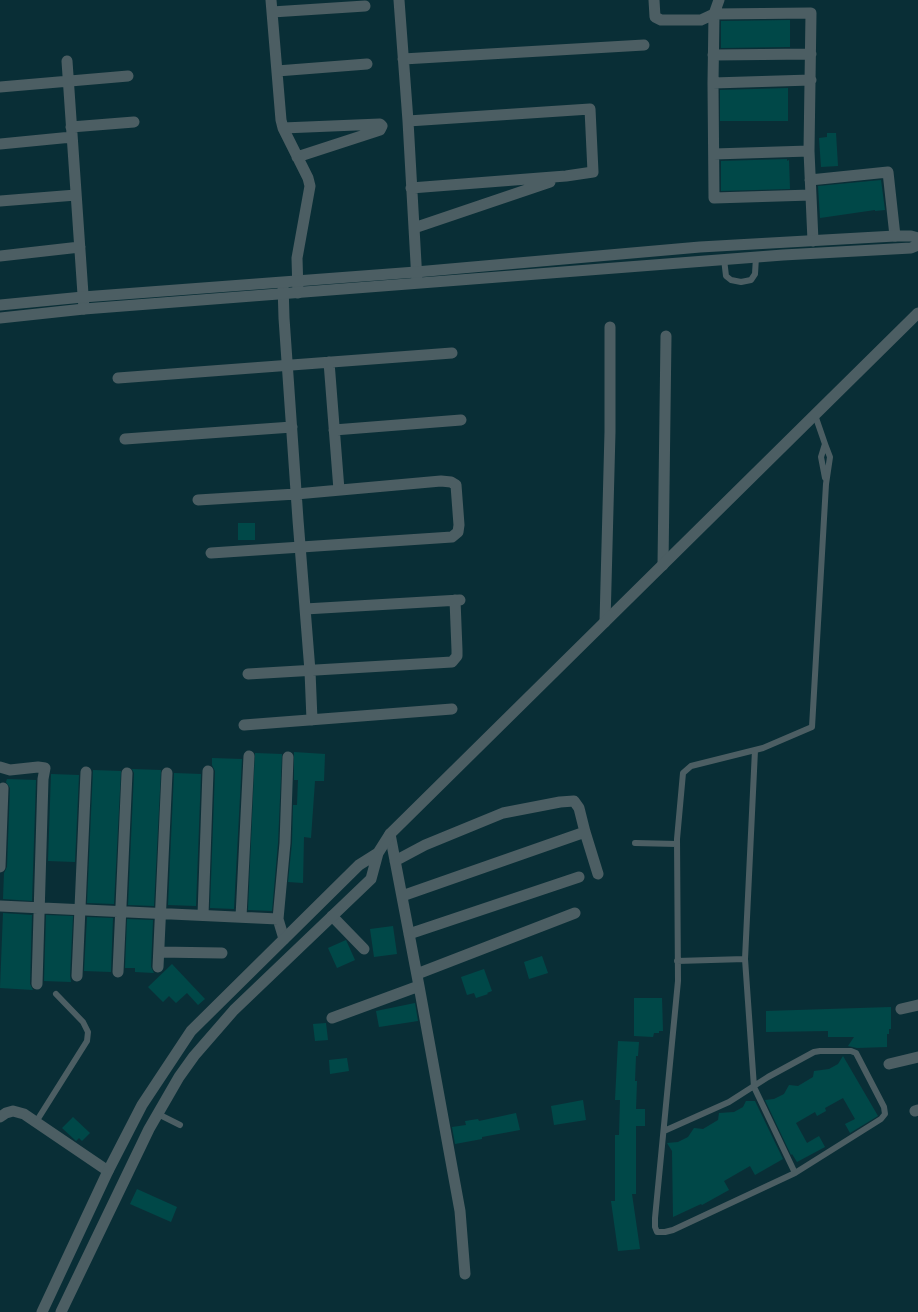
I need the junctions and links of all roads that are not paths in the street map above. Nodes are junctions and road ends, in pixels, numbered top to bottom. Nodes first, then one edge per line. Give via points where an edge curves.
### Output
1 (271, 0) edge
2 (399, 0) edge
3 (654, 0) edge
4 (720, 0) edge
5 (365, 6) dead end
6 (272, 12) junction
7 (714, 14) junction
8 (644, 45) dead end
9 (811, 54) junction
10 (713, 55) junction
11 (403, 59) junction
12 (67, 61) dead end
13 (367, 64) dead end
14 (277, 71) junction
15 (128, 76) dead end
16 (811, 80) junction
17 (68, 82) junction
18 (713, 83) junction
19 (0, 87) edge
20 (408, 121) junction
21 (134, 122) dead end
22 (283, 128) junction
23 (72, 132) junction
24 (0, 144) edge
25 (809, 151) junction
26 (714, 154) junction
27 (297, 157) junction
28 (566, 176) junction
29 (810, 180) junction
30 (411, 188) junction
31 (76, 195) junction
32 (810, 195) junction
33 (0, 201) edge
34 (414, 228) junction
35 (895, 236) junction
36 (918, 238) edge
37 (813, 241) junction
38 (782, 242) junction
39 (918, 246) edge
40 (80, 247) junction
41 (783, 255) junction
42 (0, 256) edge
43 (756, 257) junction
44 (724, 259) junction
45 (416, 272) junction
46 (417, 284) junction
47 (298, 287) junction
48 (283, 288) junction
49 (83, 297) junction
50 (0, 306) edge
51 (84, 309) junction
52 (918, 313) edge
53 (0, 318) edge
54 (610, 326) dead end
55 (666, 336) dead end
56 (452, 353) dead end
57 (329, 362) junction
58 (288, 364) junction
59 (118, 378) dead end
60 (815, 415) junction
61 (461, 420) dead end
62 (292, 427) junction
63 (334, 430) junction
64 (125, 439) dead end
65 (339, 490) junction
66 (296, 494) junction
67 (198, 500) dead end
68 (300, 548) junction
69 (211, 553) dead end
70 (663, 565) junction
71 (306, 609) junction
72 (605, 622) junction
73 (310, 672) junction
74 (248, 674) dead end
75 (452, 709) dead end
76 (312, 720) junction
77 (244, 725) dead end
78 (755, 750) junction
79 (249, 756) dead end
80 (288, 757) dead end
81 (0, 767) edge
82 (208, 771) dead end
83 (86, 772) dead end
84 (127, 773) dead end
85 (168, 773) dead end
86 (3, 788) dead end
87 (585, 832) junction
88 (390, 834) junction
89 (635, 843) dead end
90 (677, 844) junction
91 (378, 853) junction
92 (395, 861) junction
93 (0, 866) edge
94 (598, 874) dead end
95 (579, 877) dead end
96 (402, 896) junction
97 (0, 906) edge
98 (39, 908) junction
99 (81, 909) junction
100 (121, 911) junction
101 (161, 913) junction
102 (575, 913) dead end
103 (203, 915) junction
104 (332, 916) junction
105 (242, 917) junction
106 (278, 919) junction
107 (409, 934) junction
108 (284, 939) junction
109 (364, 949) dead end
110 (159, 952) junction
111 (222, 953) dead end
112 (745, 959) junction
113 (678, 961) junction
114 (158, 967) dead end
115 (118, 972) dead end
116 (417, 974) junction
117 (77, 976) dead end
118 (37, 984) dead end
119 (419, 986) junction
120 (56, 994) dead end
121 (918, 1005) edge
122 (901, 1009) dead end
123 (332, 1018) dead end
124 (918, 1057) edge
125 (888, 1064) dead end
126 (754, 1087) junction
127 (158, 1114) junction
128 (0, 1117) edge
129 (36, 1122) junction
130 (180, 1126) dead end
131 (664, 1131) junction
132 (108, 1171) junction
133 (795, 1174) junction
134 (465, 1274) dead end
135 (42, 1312) edge
136 (61, 1312) edge

1 - 6 street
2 - 11 street
3 - 7 street via 655,18 661,20 700,20
4 - 7 street
5 - 6 street
6 - 14 street
7 - 9 street via 811,12
7 - 10 street
8 - 11 street
9 - 10 street
9 - 16 street
10 - 18 street
11 - 20 street
12 - 17 street
13 - 14 street
14 - 22 street
15 - 17 street
16 - 18 street
16 - 25 street
17 - 19 street
17 - 23 street
18 - 26 street
20 - 28 street via 590,109 593,172
20 - 30 street
21 - 23 street
22 - 27 street
22 - 27 street via 380,124 382,126 380,130
23 - 24 street
23 - 31 street
25 - 26 street
25 - 29 street
26 - 32 street via 714,198
27 - 47 street via 310,186 297,258
28 - 30 street
28 - 34 street
29 - 32 street
29 - 35 street via 888,172
30 - 34 street
31 - 33 street
31 - 40 street
32 - 37 street
34 - 45 street
35 - 36 street
35 - 37 street
37 - 38 street
38 - 41 street
38 - 45 street
39 - 41 street
40 - 42 street
40 - 49 street
41 - 43 street
43 - 44 street
43 - 44 lane via 755,274 751,280 741,282 726,276
44 - 46 street
45 - 46 street
45 - 47 street
46 - 47 street
47 - 48 street
48 - 49 street
48 - 51 street
48 - 58 street
49 - 50 street
49 - 51 street
51 - 53 street
52 - 60 street
54 - 72 street
55 - 70 street
56 - 57 street
57 - 58 street
57 - 63 street
58 - 59 street
58 - 62 street
60 - 70 street
60 - 78 lane via 830,457 826,484 812,727
61 - 63 street
62 - 64 street
62 - 66 street
63 - 65 street
65 - 66 street
65 - 68 street via 451,482 456,485 458,532 452,537
66 - 67 street
66 - 68 street
68 - 69 street
68 - 71 street
70 - 72 street
71 - 73 street
71 - 73 street via 457,600 457,656 452,662
72 - 88 street
73 - 74 street
73 - 76 street
75 - 76 street
76 - 77 street
78 - 90 lane via 691,766 683,773
78 - 112 lane
79 - 105 street
80 - 106 street via 285,843
81 - 98 street via 10,770 38,766 45,768
82 - 103 street
83 - 99 street
84 - 100 street
85 - 101 street
86 - 93 street
87 - 92 street via 579,808 574,801 560,802 503,812 425,844
87 - 94 street
87 - 96 street
88 - 91 street
88 - 92 street
89 - 90 lane
90 - 113 lane
91 - 104 street via 371,879
91 - 108 street via 358,865
92 - 96 street
95 - 107 street
96 - 107 street
97 - 98 street
98 - 99 street
98 - 118 street
99 - 100 street
99 - 117 street
100 - 101 street
100 - 115 street
101 - 103 street
101 - 110 street
102 - 116 street
103 - 105 street
104 - 109 street
104 - 127 street via 234,1010 194,1056
105 - 106 street
106 - 108 street
107 - 116 street
108 - 132 street via 191,1030 142,1105
110 - 111 street
110 - 114 street
112 - 113 lane
112 - 126 lane
113 - 131 lane
116 - 119 street
119 - 123 street
119 - 134 street via 460,1211
120 - 129 lane via 83,1022 88,1032 87,1041
121 - 122 street
124 - 125 street
126 - 131 lane via 729,1102
126 - 133 lane
126 - 133 lane via 814,1052 851,1051 856,1053 884,1106 885,1114 881,1119
127 - 130 lane
127 - 136 street
128 - 129 street via 13,1111 24,1114
129 - 132 street
131 - 133 lane via 655,1218 657,1232 673,1230
132 - 135 street

